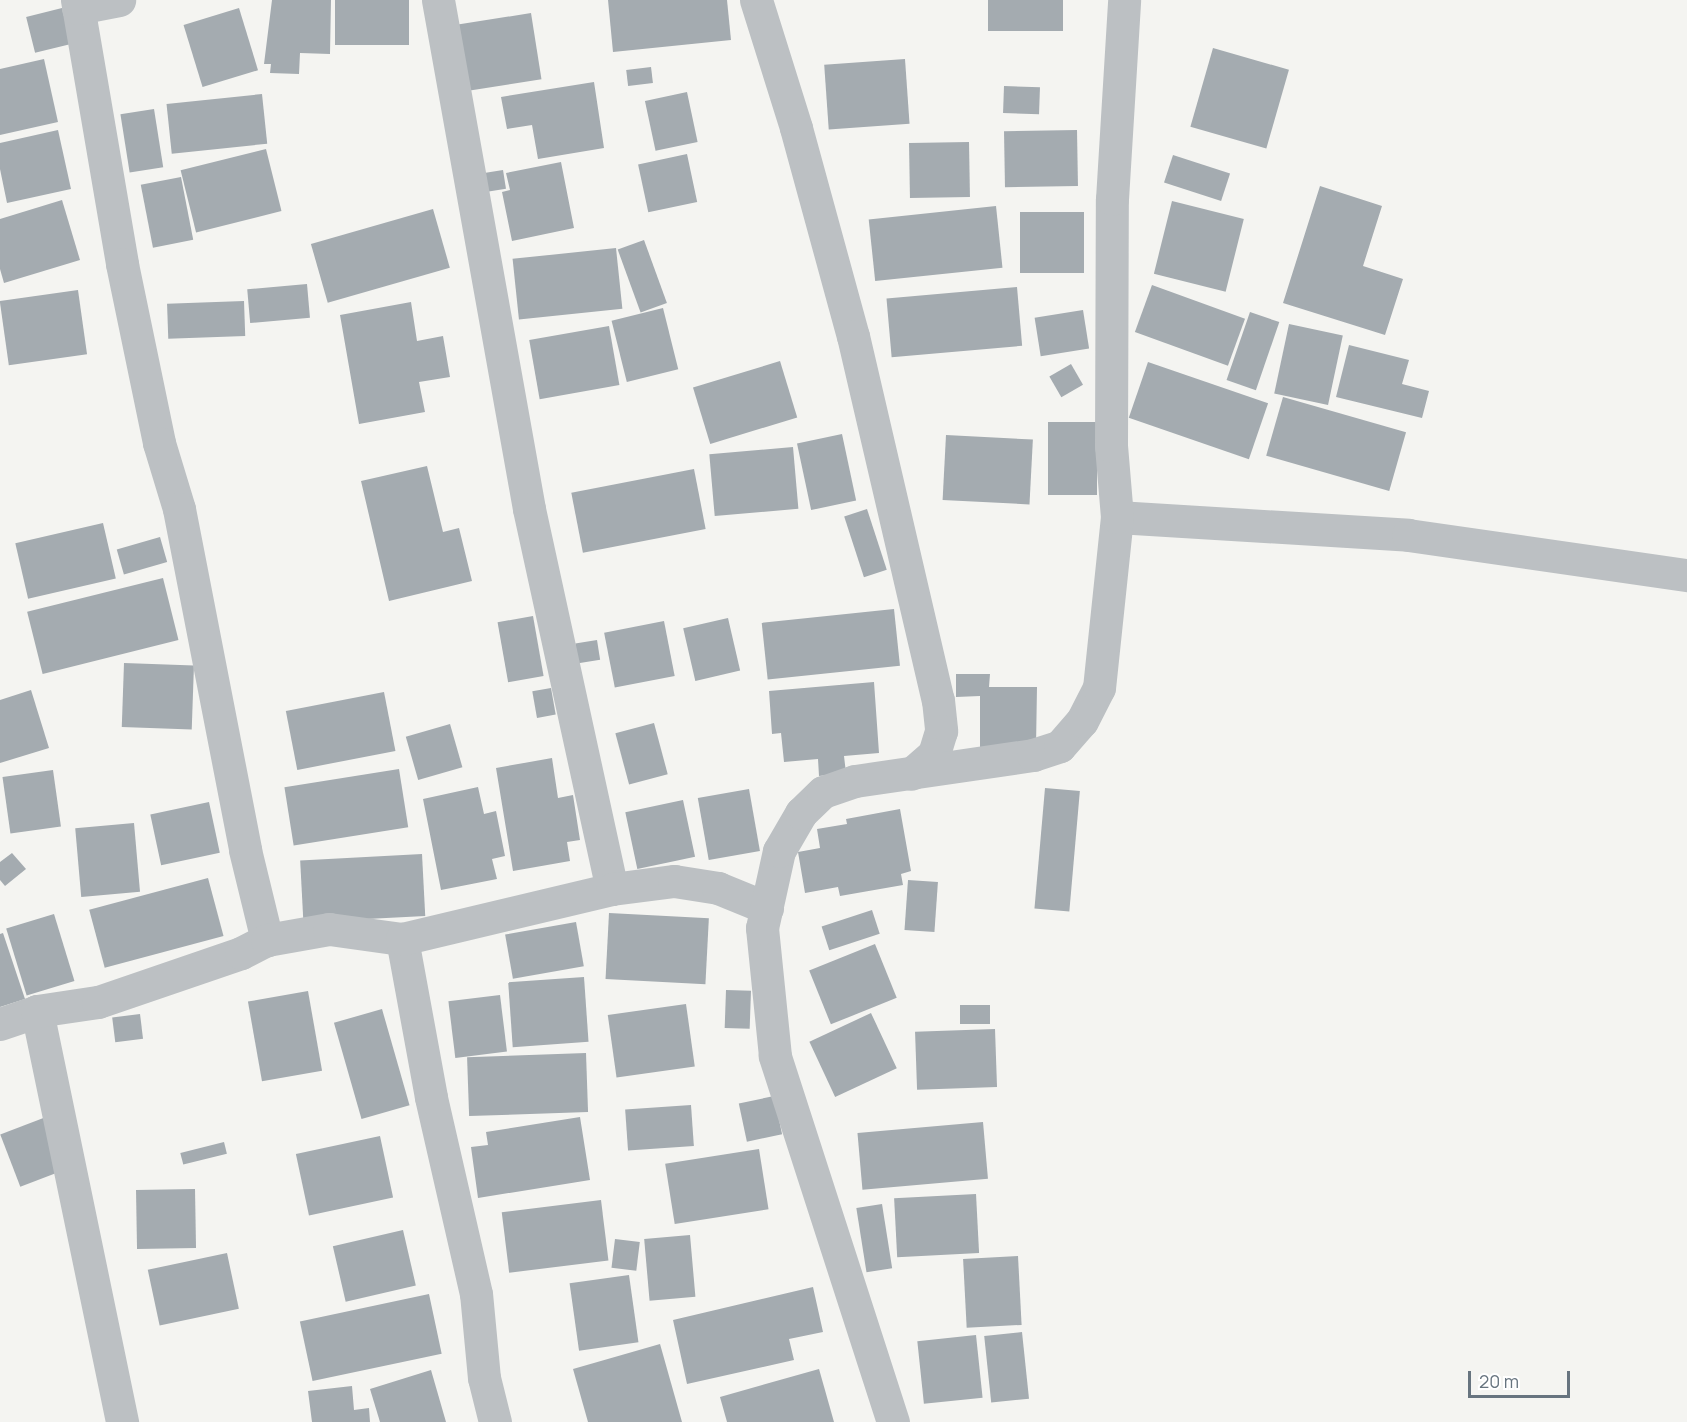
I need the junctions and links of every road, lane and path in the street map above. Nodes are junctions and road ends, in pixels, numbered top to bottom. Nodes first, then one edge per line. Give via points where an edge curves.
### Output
1 (119, 0) edge
2 (438, 0) edge
3 (756, 0) edge
4 (1124, 0) edge
5 (77, 4) edge
6 (1117, 517) junction
7 (1687, 575) edge
8 (911, 774) junction
9 (612, 889) junction
10 (767, 908) junction
11 (402, 939) junction
12 (267, 940) junction
13 (38, 1011) junction
14 (0, 1024) edge
15 (122, 1422) edge
16 (495, 1422) edge
17 (893, 1422) edge

1 - 5 street
2 - 9 street via 529,509
3 - 8 street via 853,336 938,700 941,731 934,754
4 - 6 street via 1112,199 1111,446
5 - 12 street via 122,264 159,443 186,542 245,850
6 - 7 street via 1408,535
6 - 8 street via 1099,688 1082,721 1060,746 1033,755
8 - 10 street via 855,781 823,792 801,813 779,851
9 - 10 street via 674,881 718,888
9 - 11 street
10 - 17 street via 762,947 775,1056
11 - 12 street via 329,930
11 - 16 street via 431,1097 476,1293 484,1378
12 - 13 street via 98,1002
13 - 14 street
13 - 15 street

